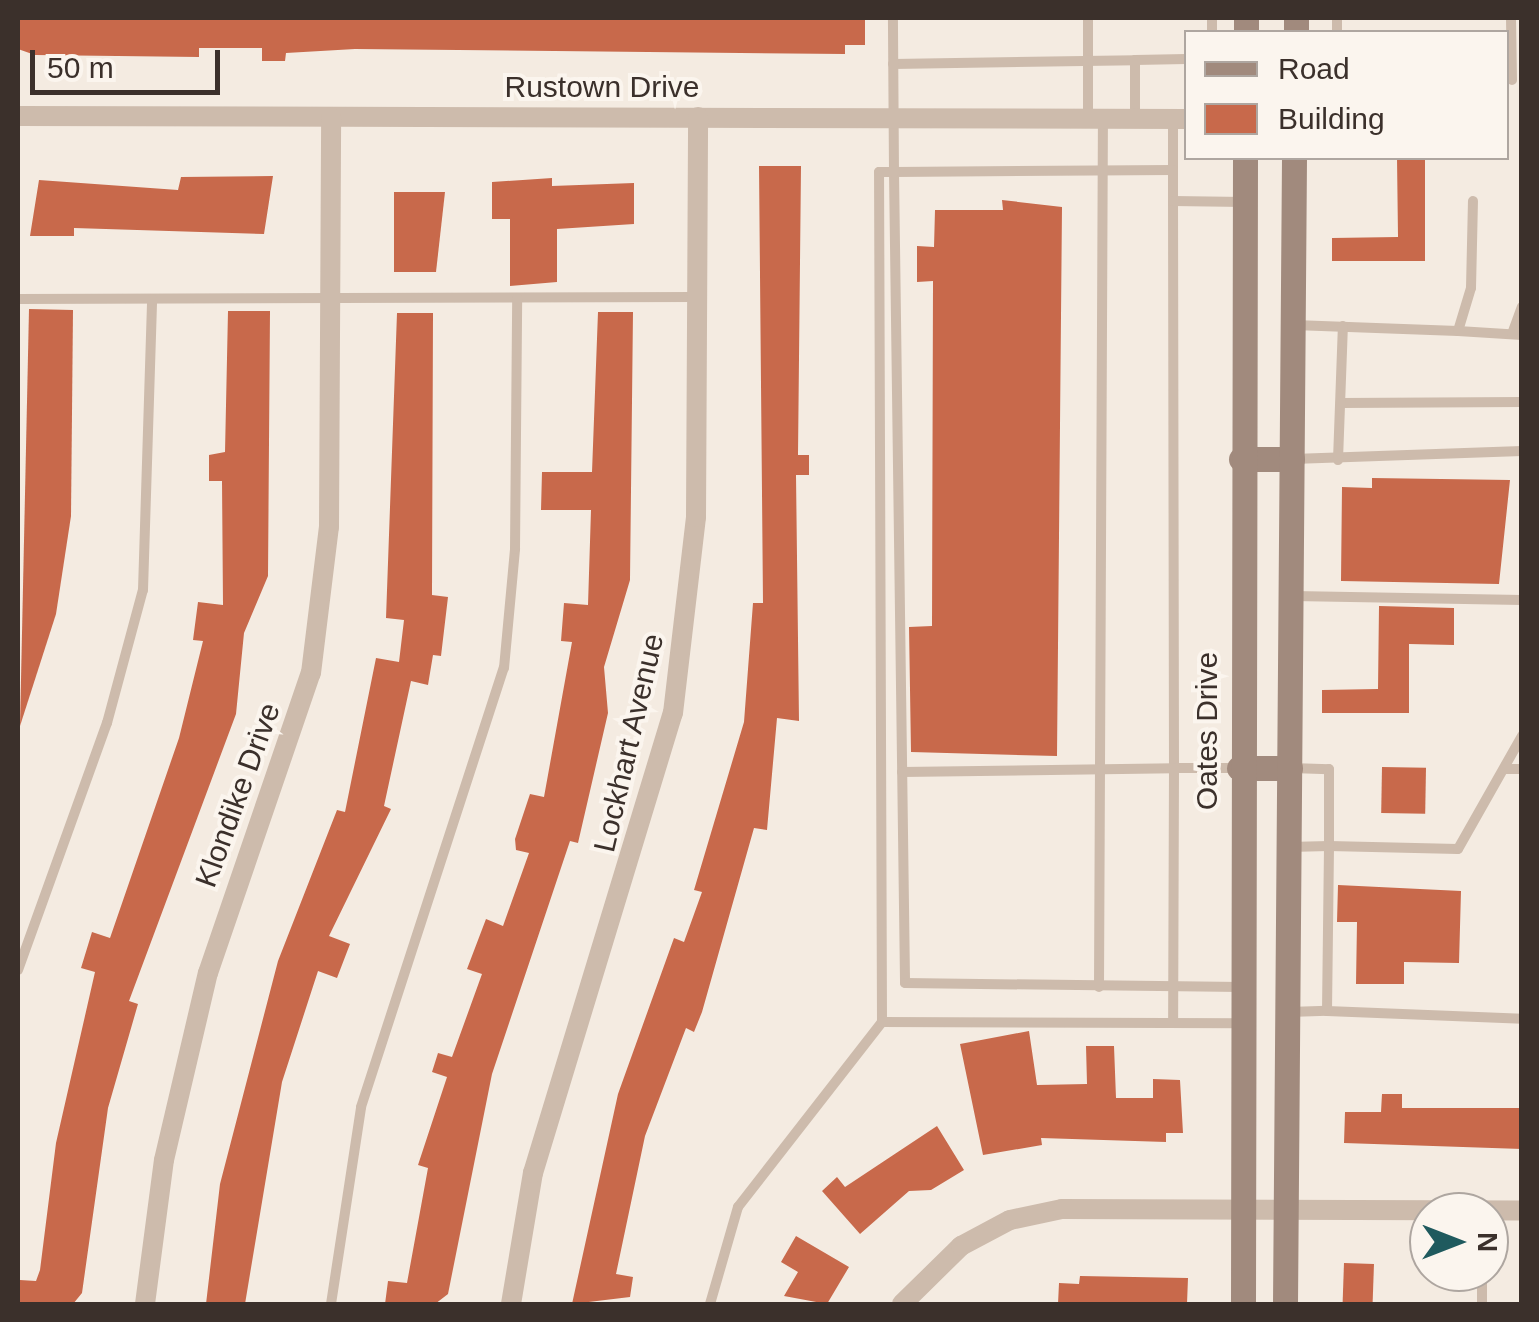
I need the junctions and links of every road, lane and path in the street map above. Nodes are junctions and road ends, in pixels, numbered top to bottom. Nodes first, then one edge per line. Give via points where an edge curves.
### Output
1 (893, 18) edge
2 (1088, 18) edge
3 (1512, 18) edge
4 (1184, 59) edge
5 (1088, 60) junction
6 (1135, 60) junction
7 (893, 64) junction
8 (1513, 80) edge
9 (18, 116) edge
10 (331, 117) junction
11 (698, 117) junction
12 (892, 120) junction
13 (1096, 120) junction
14 (1135, 120) junction
15 (1180, 120) edge
16 (1246, 160) edge
17 (1294, 160) edge
18 (1103, 169) junction
19 (1173, 170) junction
20 (894, 172) junction
21 (1173, 201) junction
22 (1473, 201) dead end
23 (1245, 202) junction
24 (696, 297) junction
25 (330, 298) junction
26 (517, 298) junction
27 (18, 299) edge
28 (152, 299) junction
29 (1522, 306) edge
30 (1293, 324) junction
31 (1343, 326) junction
32 (1458, 330) junction
33 (1517, 335) edge
34 (1522, 402) edge
35 (1340, 403) junction
36 (1522, 451) edge
37 (1240, 459) junction
38 (1292, 459) junction
39 (1338, 460) junction
40 (1290, 596) junction
41 (1522, 600) edge
42 (1522, 736) edge
43 (1174, 768) junction
44 (1239, 768) junction
45 (1290, 768) junction
46 (1100, 769) junction
47 (1504, 769) junction
48 (1522, 769) edge
49 (902, 772) junction
50 (1329, 846) junction
51 (1288, 847) junction
52 (18, 970) edge
53 (1100, 986) junction
54 (1172, 987) junction
55 (1242, 987) junction
56 (1327, 1011) junction
57 (1287, 1012) junction
58 (1522, 1019) edge
59 (882, 1022) junction
60 (1173, 1023) junction
61 (1242, 1024) junction
62 (1244, 1211) junction
63 (1285, 1211) junction
64 (1409, 1211) edge
65 (145, 1304) edge
66 (331, 1304) edge
67 (511, 1304) edge
68 (710, 1304) edge
69 (902, 1304) edge
70 (1243, 1304) edge
71 (1285, 1304) edge

1 - 7 lane
2 - 5 lane
3 - 8 lane
4 - 6 lane
5 - 6 lane
5 - 7 lane
5 - 13 lane
6 - 14 lane
7 - 12 lane
9 - 10 street, Rustown Drive
10 - 11 street, Rustown Drive
10 - 25 street, Klondike Drive
11 - 12 street, Rustown Drive
11 - 24 street, Lockhart Avenue
12 - 13 street, Rustown Drive
12 - 20 lane
13 - 14 street, Rustown Drive
13 - 18 lane
14 - 15 street, Rustown Drive
15 - 19 lane
16 - 23 main road, Oates Drive
17 - 30 main road
18 - 19 lane
18 - 20 lane
18 - 46 lane
19 - 21 lane
20 - 49 lane
20 - 59 lane via 879,172
21 - 23 lane
21 - 43 lane
22 - 32 lane via 1471,288
23 - 37 main road, Oates Drive
24 - 26 lane
24 - 67 street, Lockhart Avenue via 696,517 673,713 532,1174
25 - 26 lane
25 - 28 lane
25 - 65 street, Klondike Drive via 329,528 311,673 203,992 164,1160
26 - 66 lane via 516,550 504,668 361,1107
27 - 28 lane
28 - 52 lane via 143,590 107,722
29 - 33 lane
30 - 31 lane
30 - 38 main road
31 - 32 lane
31 - 35 lane
32 - 33 lane
34 - 35 lane
35 - 39 lane
36 - 39 lane
37 - 38 main road
37 - 44 main road, Oates Drive
38 - 39 lane
38 - 40 main road
40 - 41 lane
40 - 45 main road
42 - 47 lane
43 - 44 lane
43 - 46 lane
43 - 54 lane
44 - 45 main road
44 - 55 main road, Oates Drive
45 - 50 lane via 1329,769
45 - 51 main road
46 - 49 lane
46 - 53 lane
47 - 48 lane
47 - 50 lane via 1458,849
49 - 53 lane via 905,982
50 - 51 lane
50 - 56 lane
51 - 57 main road
53 - 54 lane
54 - 55 lane
54 - 60 lane
55 - 61 main road, Oates Drive
56 - 57 lane
56 - 58 lane
57 - 63 main road
59 - 60 lane
59 - 68 lane via 738,1207
60 - 61 lane
61 - 62 main road, Oates Drive
62 - 63 street
62 - 69 street via 1062,1209 1010,1220 932,1268
62 - 70 main road, Oates Drive
63 - 64 street
63 - 71 main road

